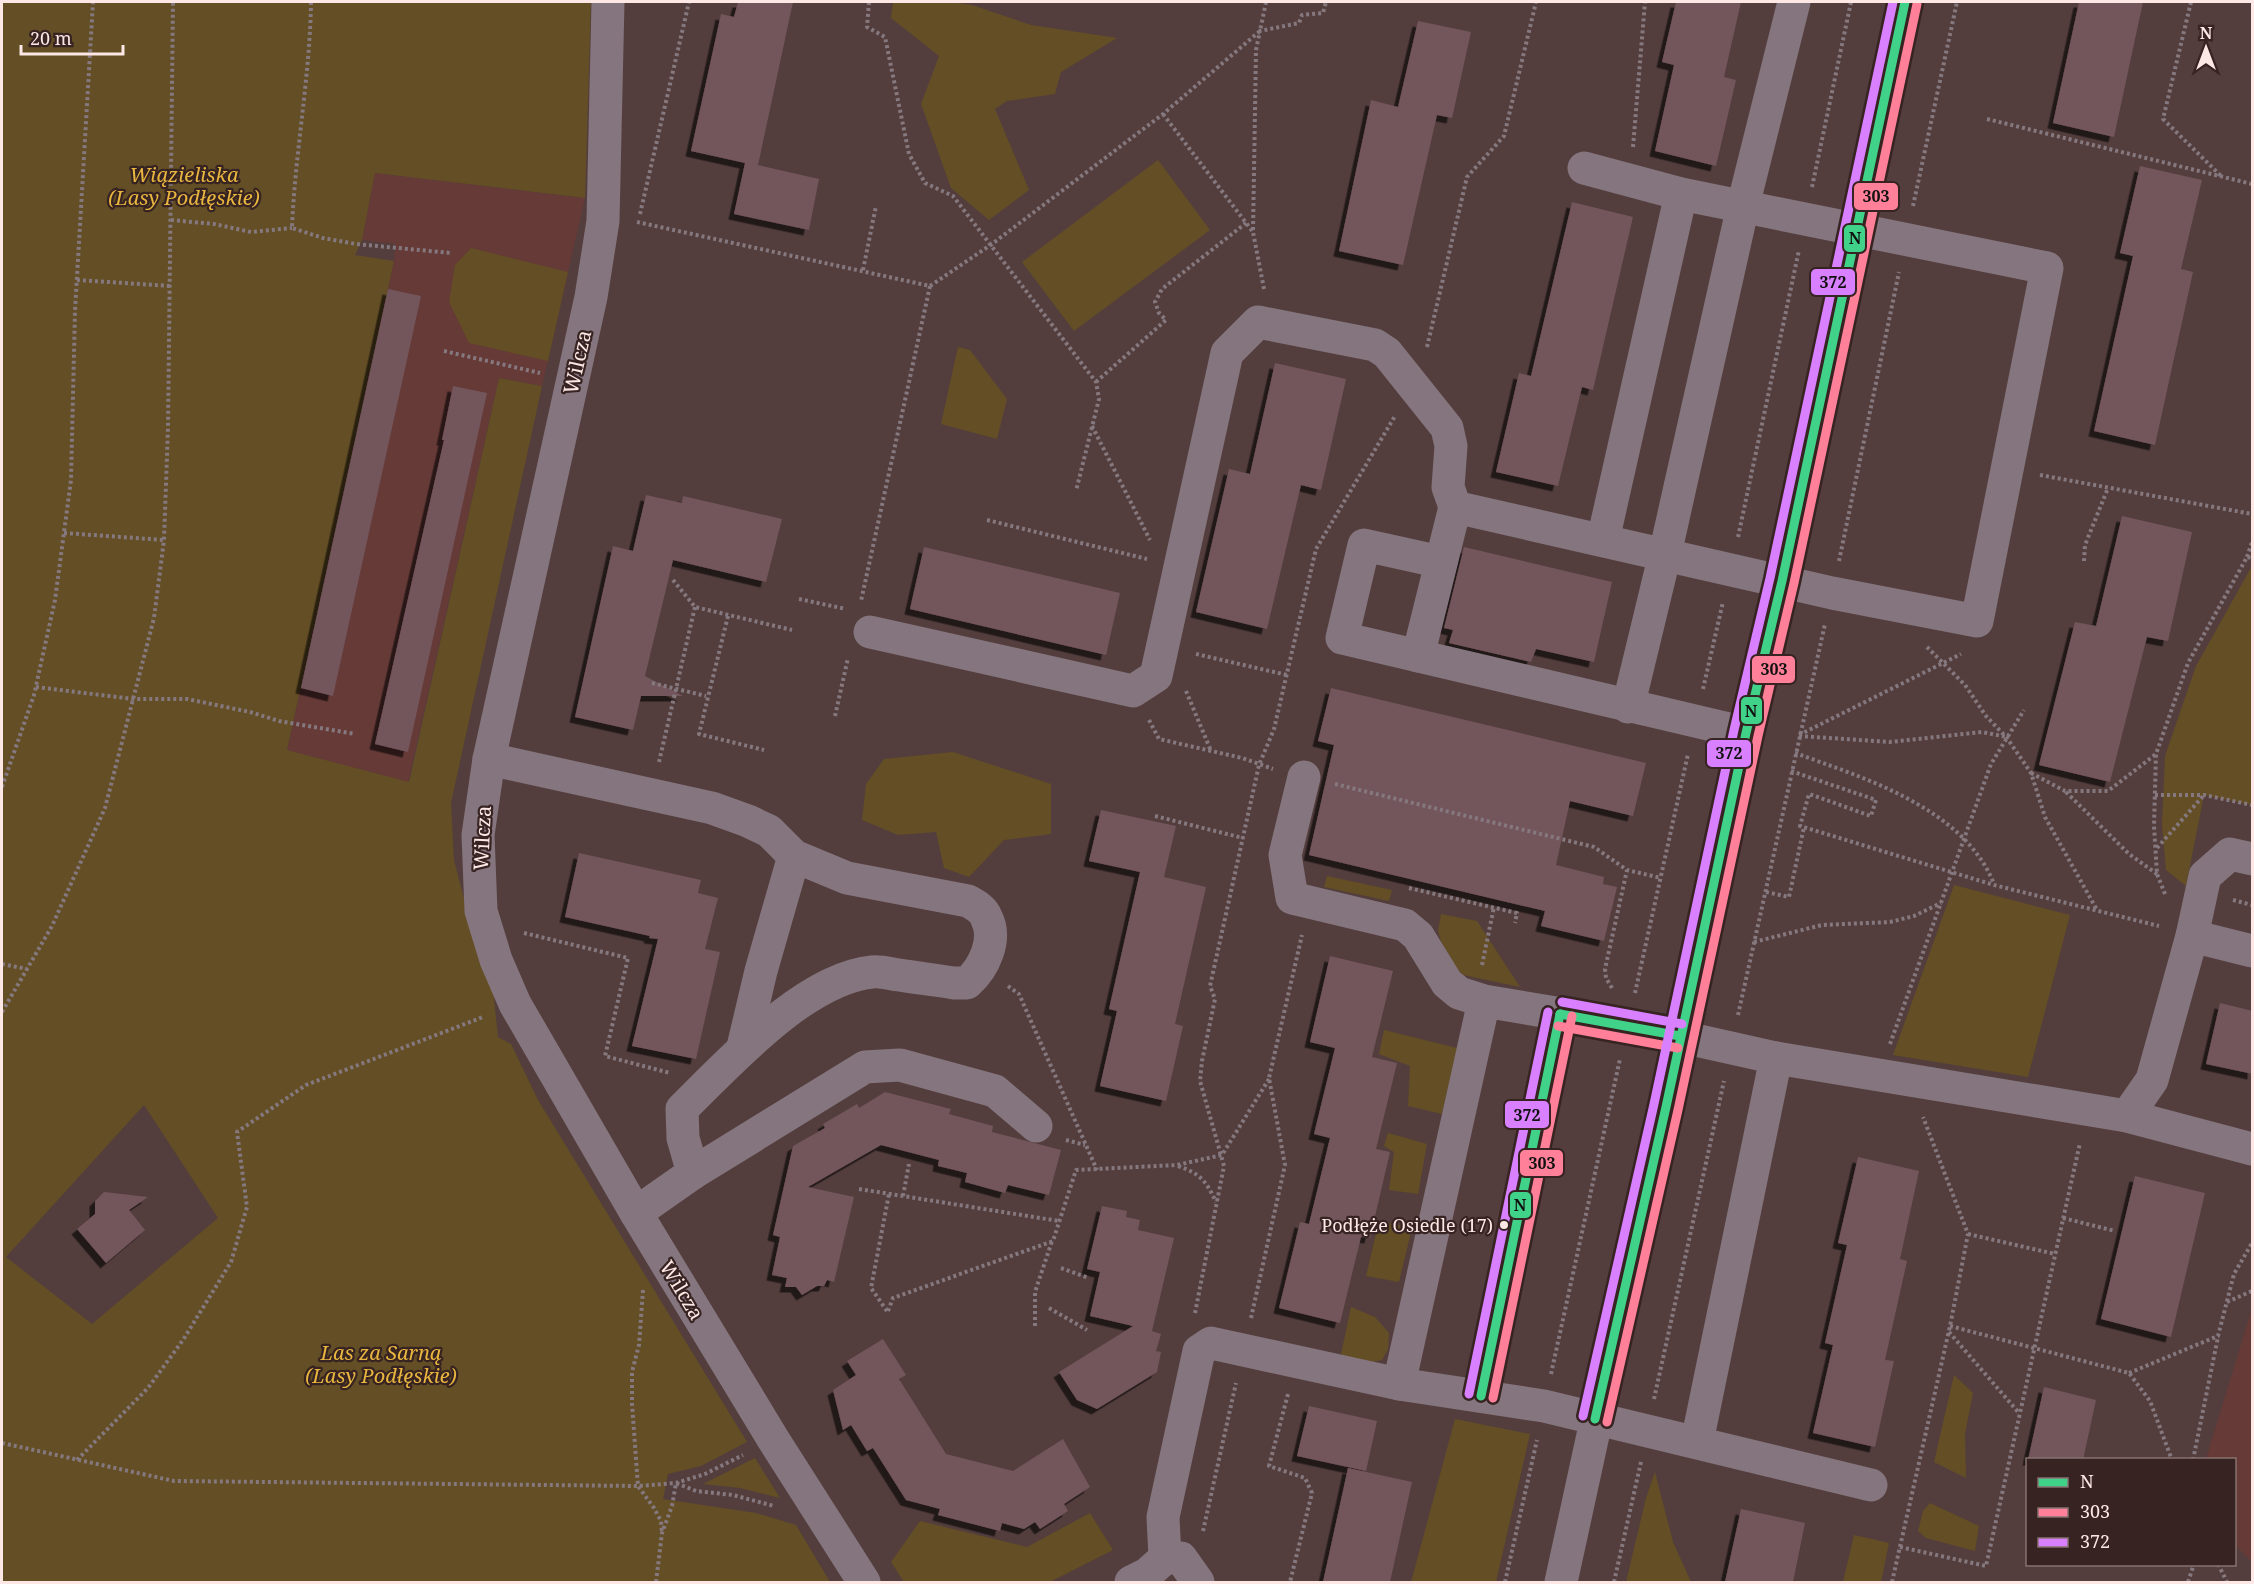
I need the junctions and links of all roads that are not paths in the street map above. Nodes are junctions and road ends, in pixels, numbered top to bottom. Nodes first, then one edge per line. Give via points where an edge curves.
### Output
1 (608, 2) edge
2 (1794, 2) edge
3 (1905, 2) edge
4 (1584, 168) dead end
5 (1681, 194) junction
6 (1743, 206) junction
7 (1855, 228) junction
8 (1455, 507) junction
9 (1604, 540) junction
10 (1665, 554) junction
11 (1441, 562) junction
12 (1782, 581) junction
13 (856, 630) road end
14 (1418, 656) junction
15 (1628, 707) junction
16 (1746, 733) junction
17 (489, 759) junction
18 (1304, 777) road end
19 (794, 856) junction
20 (2253, 859) edge
21 (2185, 933) junction
22 (2253, 951) edge
23 (1479, 999) junction
24 (1560, 1014) junction
25 (1680, 1036) junction
26 (743, 1047) junction
27 (1776, 1058) junction
28 (2127, 1116) junction
29 (1036, 1126) dead end
30 (2253, 1149) edge
31 (693, 1173) junction
32 (636, 1213) junction
33 (1399, 1384) junction
34 (1481, 1396) junction
35 (1595, 1419) junction
36 (1697, 1442) junction
37 (1871, 1485) dead end
38 (1181, 1566) edge
39 (864, 1582) edge
40 (1131, 1582) edge
41 (1561, 1582) edge

1 - 17 street, Wilcza via 603,221 591,297
2 - 6 street
3 - 7 street
4 - 5 street
5 - 6 street
5 - 9 street
6 - 7 street
6 - 10 street
7 - 12 street
7 - 12 street via 2047,268 1977,621
8 - 9 street
8 - 11 street
8 - 13 street via 1448,487 1451,446 1447,428 1387,353 1375,345 1258,322 1227,353 1171,565 1165,634 1156,676 1133,691
9 - 10 street
10 - 12 street
10 - 15 street
11 - 14 street
11 - 14 street via 1364,545 1342,638
12 - 16 street
14 - 15 street
15 - 16 street
16 - 25 street
17 - 19 street via 711,808 769,831
17 - 32 street, Wilcza via 478,835 481,911 496,960 515,1004
18 - 23 street via 1285,855 1292,898 1405,925 1418,936 1447,983 1459,993
19 - 26 street
19 - 26 street via 847,878 968,901 987,918 988,951 977,974 967,983 874,971 852,976 824,988
20 - 21 street via 2230,854 2205,876
21 - 22 street
21 - 28 street via 2152,1080
23 - 24 street
23 - 33 street
24 - 25 street via 1627,1010
24 - 34 street
25 - 27 street
25 - 35 street
26 - 31 street via 682,1109 683,1138
27 - 28 street
27 - 36 street
28 - 30 street
29 - 31 street via 995,1091 900,1065 865,1067
31 - 32 street
32 - 39 street, Wilcza
33 - 34 street
33 - 38 street via 1211,1343 1199,1351 1163,1517
34 - 35 street
35 - 36 street
35 - 41 street
36 - 37 street
38 - 40 street

